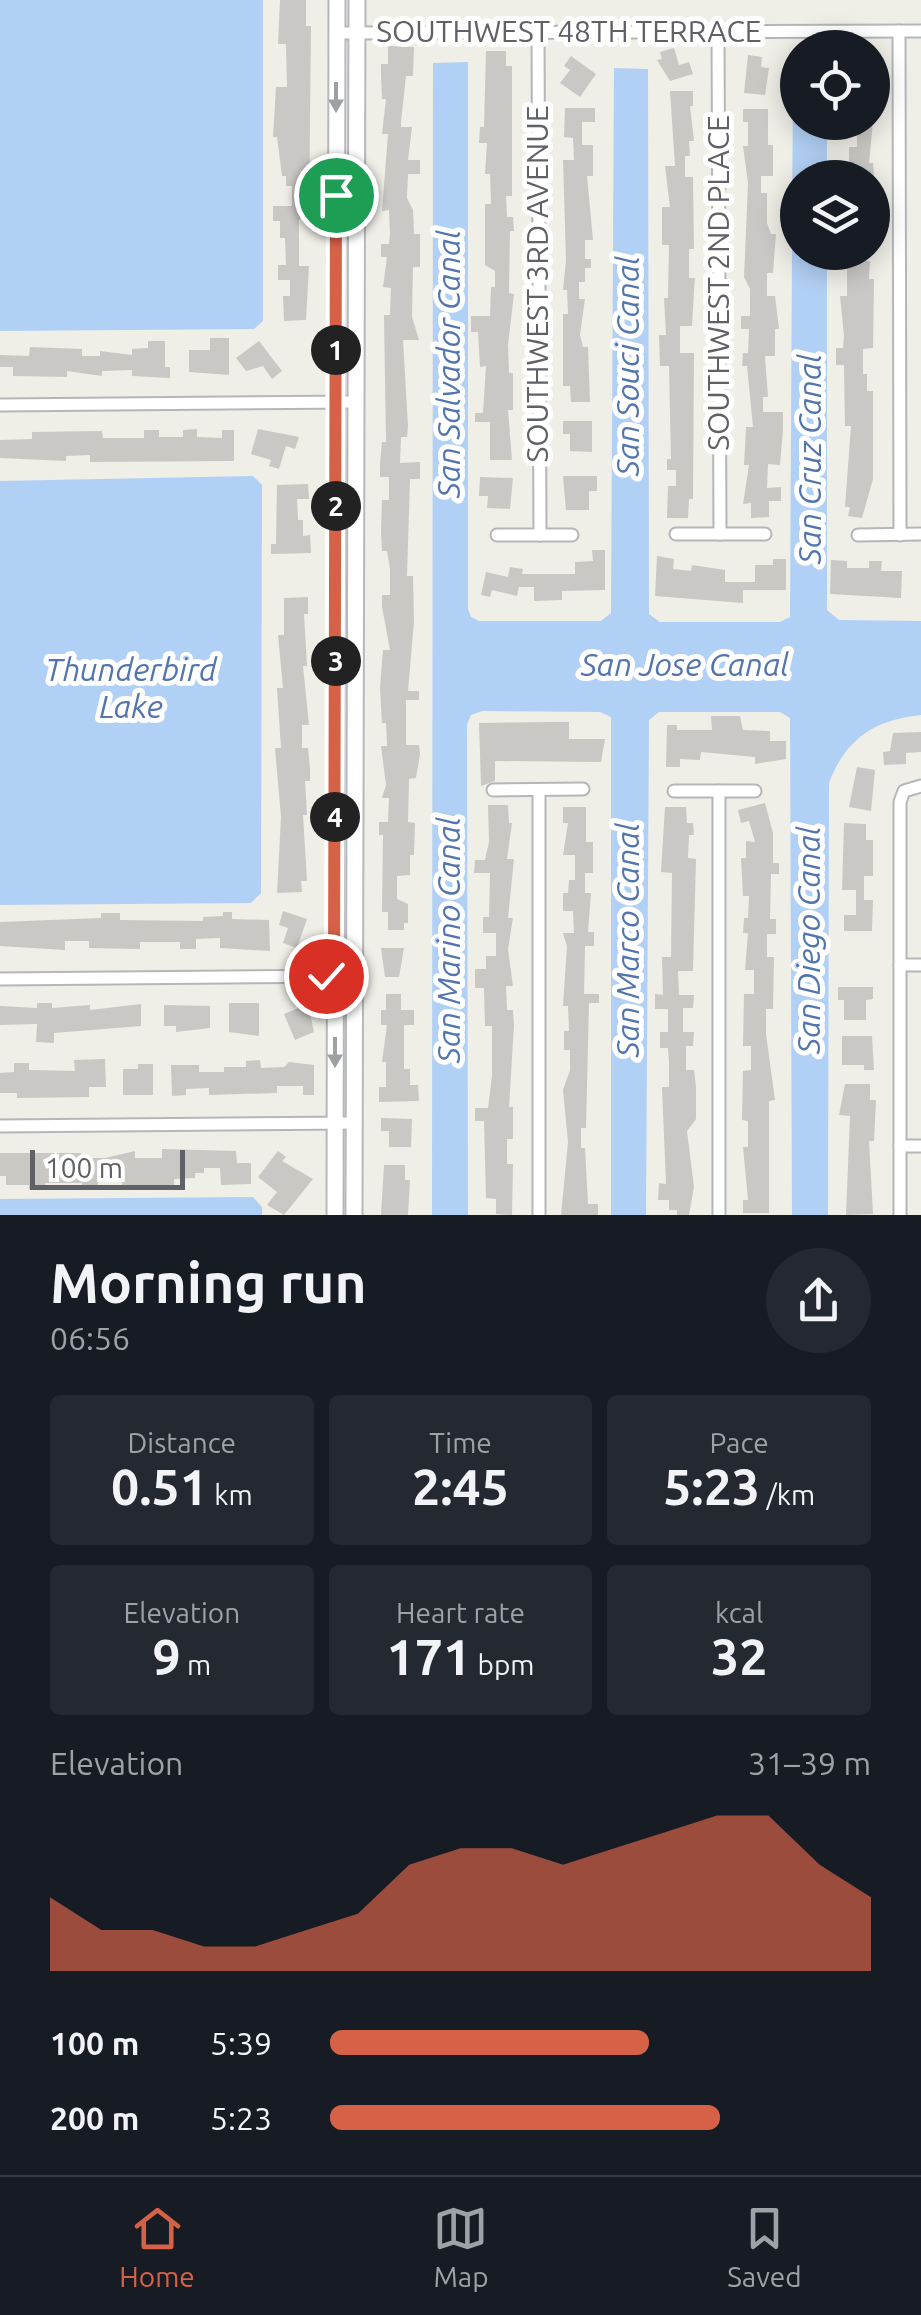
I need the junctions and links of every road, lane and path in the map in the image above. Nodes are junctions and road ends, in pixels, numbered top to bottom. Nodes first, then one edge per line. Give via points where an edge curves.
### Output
1 (337, 0) edge
2 (357, 0) edge
3 (538, 32) junction
4 (718, 32) junction
5 (899, 32) junction
6 (921, 32) edge
7 (337, 33) junction
8 (357, 33) junction
9 (336, 402) junction
10 (356, 402) junction
11 (0, 405) edge
12 (497, 534) dead end
13 (676, 534) dead end
14 (720, 534) junction
15 (765, 534) dead end
16 (921, 534) edge
17 (540, 535) junction
18 (572, 535) dead end
19 (858, 535) dead end
20 (900, 535) junction
21 (336, 676) junction
22 (355, 676) junction
23 (921, 786) edge
24 (584, 789) dead end
25 (493, 790) dead end
26 (540, 790) junction
27 (754, 790) dead end
28 (674, 791) dead end
29 (719, 791) junction
30 (900, 965) junction
31 (921, 965) edge
32 (334, 976) junction
33 (354, 976) junction
34 (0, 980) edge
35 (335, 1123) junction
36 (354, 1123) junction
37 (0, 1126) edge
38 (900, 1146) junction
39 (921, 1146) edge
40 (335, 1215) edge
41 (354, 1215) edge
42 (539, 1215) edge
43 (719, 1215) edge
44 (900, 1215) edge

1 - 7 street
2 - 8 street
3 - 4 street, SOUTHWEST 48TH TERRACE
3 - 8 street, SOUTHWEST 48TH TERRACE
3 - 17 street, SOUTHWEST 3RD AVENUE
4 - 5 street, SOUTHWEST 48TH TERRACE
4 - 14 street, SOUTHWEST 2ND PLACE
5 - 6 street, SOUTHWEST 48TH TERRACE
5 - 20 street
7 - 8 street, SOUTHWEST 48TH TERRACE
7 -> 9 street
8 - 10 street
9 - 10 street
9 - 11 street
9 - 21 street
10 - 22 street
12 - 17 street
13 - 14 street
14 - 15 street
16 - 20 street
17 - 18 street
19 - 20 street
21 - 22 street
21 - 32 street
22 - 33 street
23 - 30 street via 904,791
24 - 26 street
25 - 26 street
26 - 42 street
27 - 29 street
28 - 29 street
29 - 43 street
30 - 31 street
30 - 38 street
32 - 33 street
32 - 34 street
32 -> 35 street
33 - 36 street
35 - 36 street
35 - 37 street
35 - 40 street
36 - 41 street
38 - 39 street
38 - 44 street

